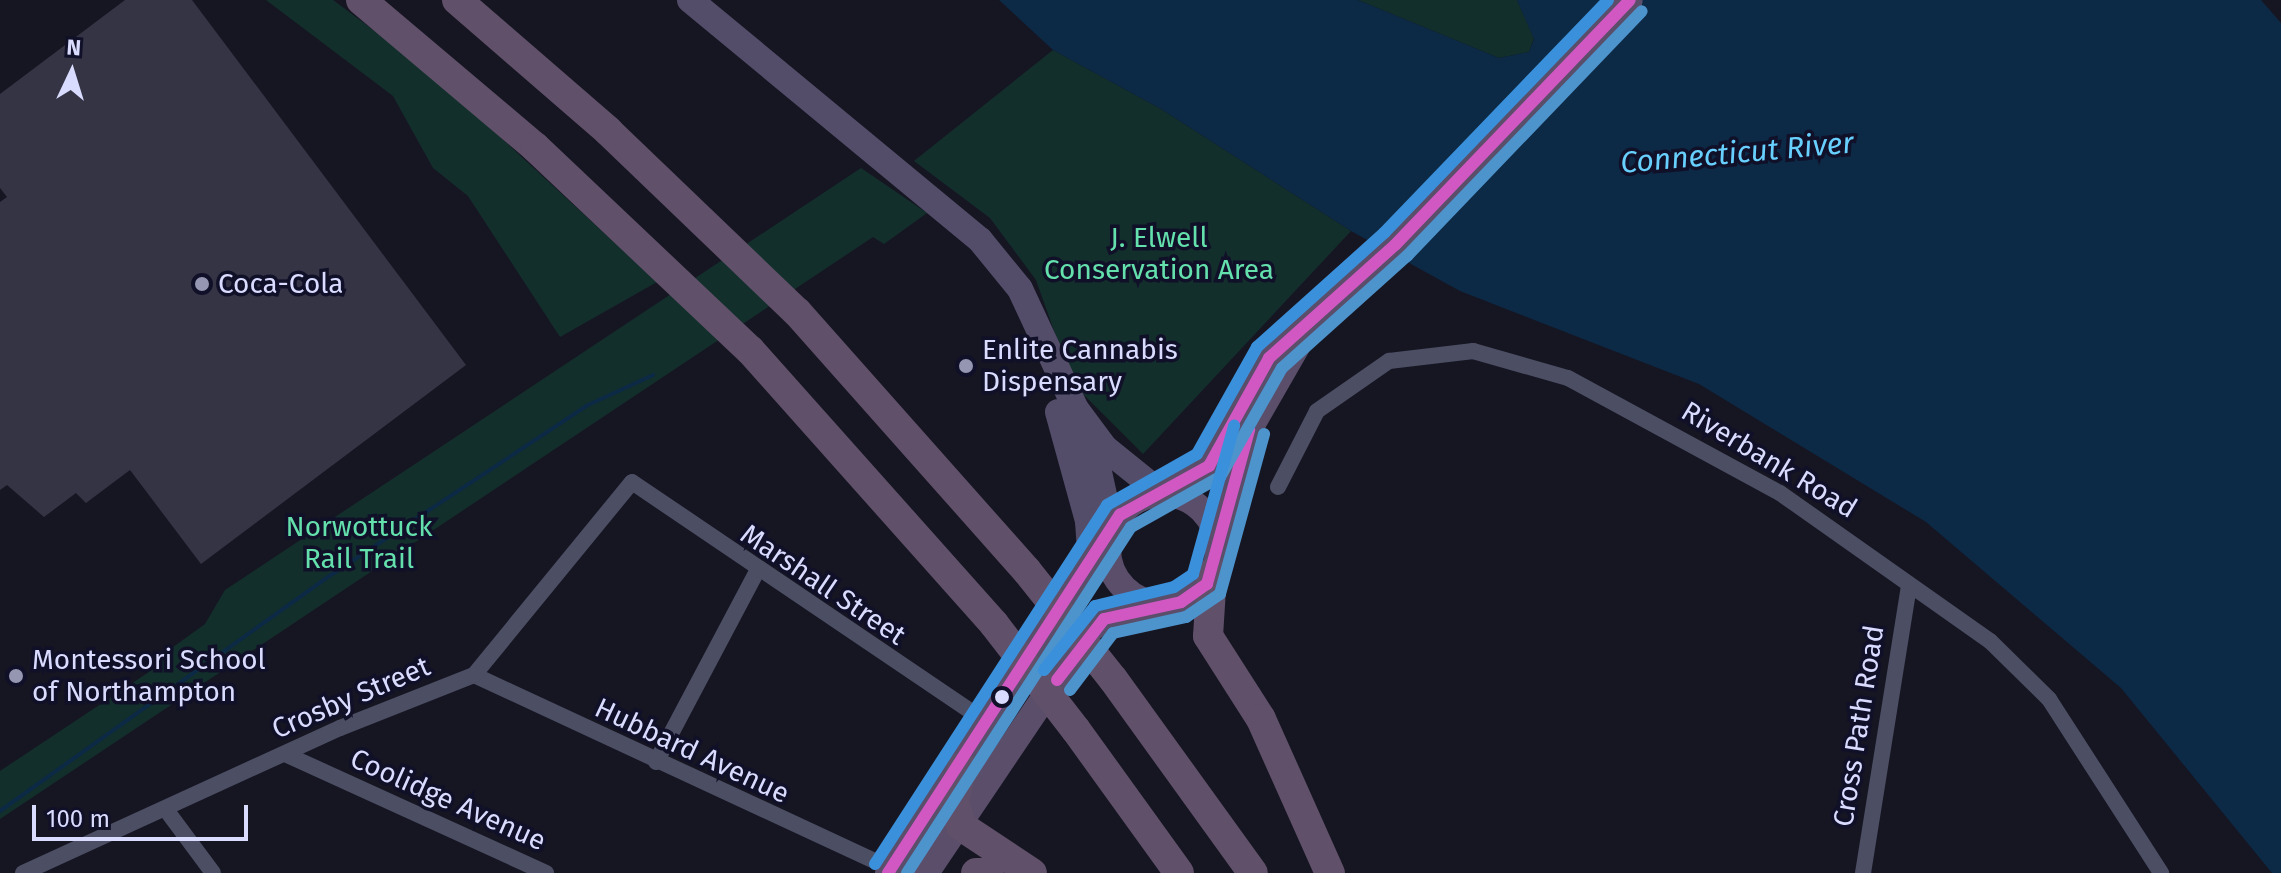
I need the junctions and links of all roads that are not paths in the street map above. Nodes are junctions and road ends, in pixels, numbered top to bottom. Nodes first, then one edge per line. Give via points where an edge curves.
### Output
1 (361, 0) edge
2 (457, 0) edge
3 (690, 0) edge
4 (1630, 0) edge
5 (1307, 330) junction
6 (1038, 334) junction
7 (1058, 412) junction
8 (632, 482) joint
9 (1278, 487) dead end
10 (1161, 493) junction
11 (1109, 531) junction
12 (1218, 537) junction
13 (1091, 565) junction
14 (756, 573) junction
15 (1212, 573) junction
16 (1909, 586) junction
17 (1157, 605) junction
18 (474, 675) junction
19 (990, 724) junction
20 (285, 754) junction
21 (656, 762) junction
22 (962, 767) junction
23 (167, 811) junction
24 (961, 826) junction
25 (889, 871) edge
26 (23, 873) edge
27 (213, 873) edge
28 (546, 873) edge
29 (926, 873) edge
30 (976, 873) edge
31 (989, 873) edge
32 (1032, 873) edge
33 (1179, 873) edge
34 (1253, 873) edge
35 (1330, 873) edge
36 (1863, 873) edge
37 (2161, 873) edge

1 - 33 highway, bridge via 675,277 750,350 994,624
2 - 34 highway, bridge via 797,312 1027,571 1113,679
3 - 6 main road via 980,240 1020,289
4 - 5 highway
5 - 10 highway via 1255,375 1209,466
5 - 12 highway via 1256,413
6 - 7 main road
6 - 10 main road via 1105,448
7 - 11 main road via 1099,472
7 - 13 main road via 1088,521
8 - 14 street, Marshall Street
8 - 18 street, Crosby Street
9 - 16 street, Riverbank Road via 1299,434 1360,375 1429,351 1495,354 1588,387 1705,449 1815,516
10 - 11 highway via 1140,499
10 - 12 highway via 1198,509
11 - 13 highway
11 - 17 highway via 1119,580 1136,598
12 - 15 highway
13 - 19 highway
14 - 19 street, Marshall Street
14 - 21 street
15 - 17 highway via 1195,595
15 - 35 highway via 1208,636 1261,719
16 - 36 street, Cross Path Road
16 - 37 street, Riverbank Road via 1990,641 2049,699
17 - 24 highway via 1104,619 1089,631
18 - 20 street, Crosby Street
18 - 21 street, Hubbard Avenue
19 - 22 highway
20 - 23 street, Crosby Street
20 - 28 street, Coolidge Avenue
21 - 25 street, Hubbard Avenue
22 - 24 highway via 954,801
22 - 25 highway
23 - 26 street, Crosby Street
23 - 27 street
24 - 29 highway
24 - 32 highway
30 - 31 highway

